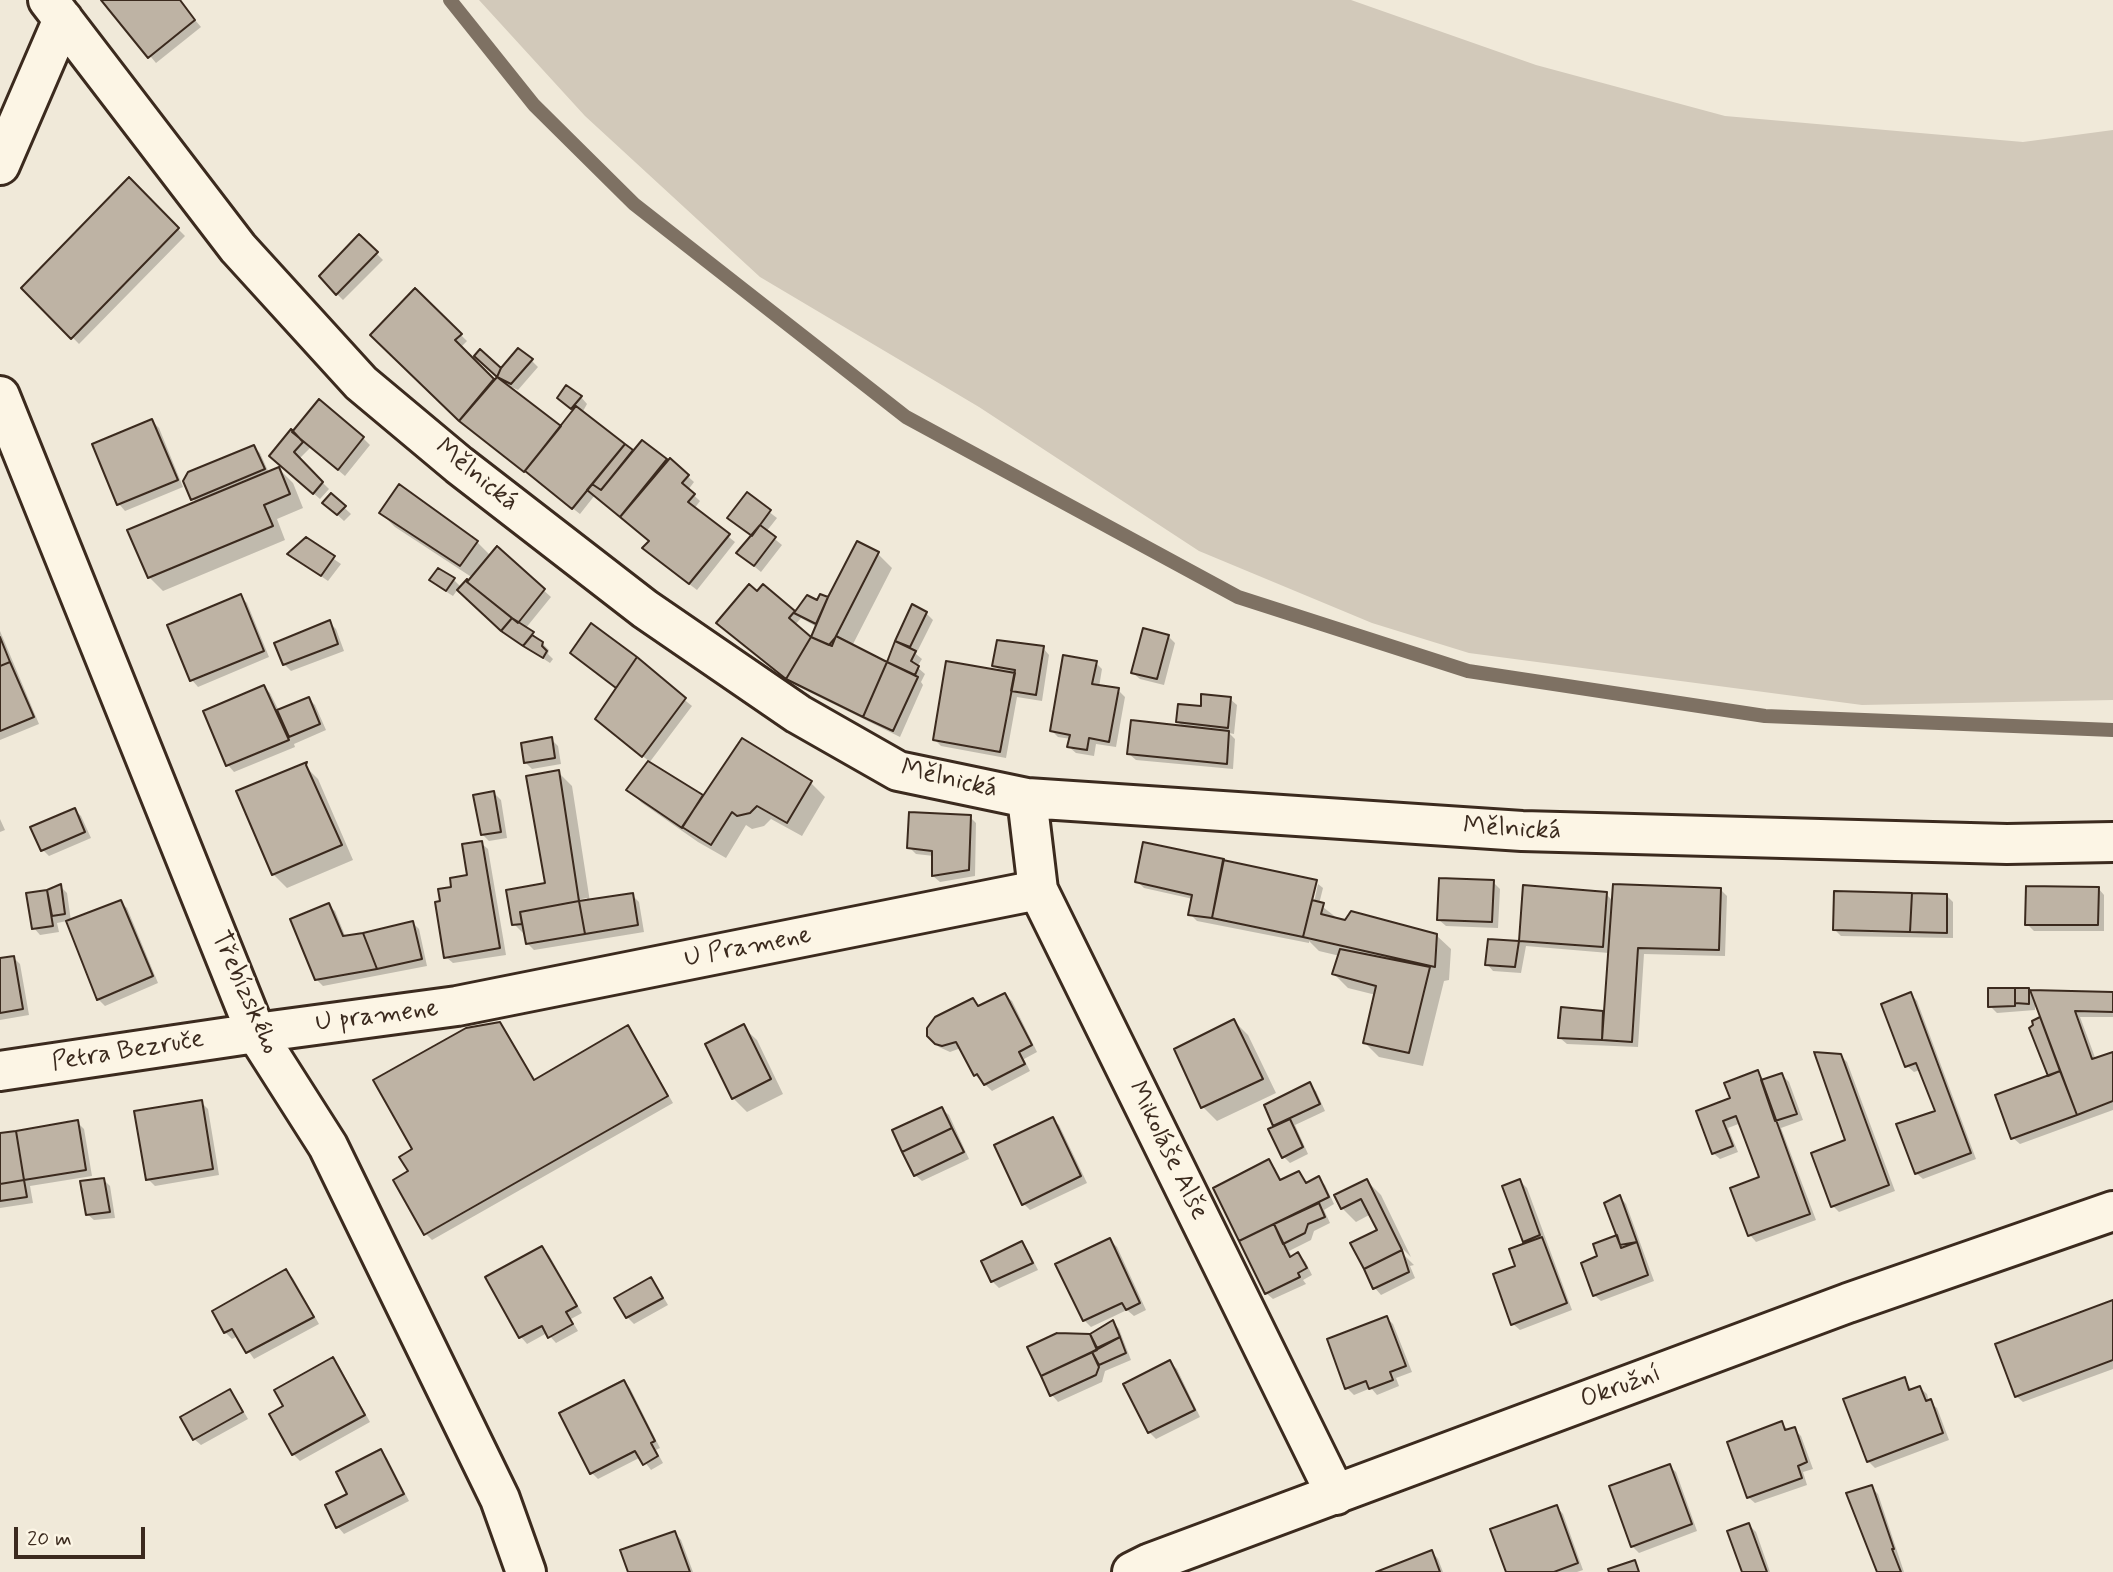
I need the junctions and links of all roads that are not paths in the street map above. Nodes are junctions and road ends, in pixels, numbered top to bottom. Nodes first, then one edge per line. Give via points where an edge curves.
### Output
1 (56, 10) edge
2 (0, 165) edge
3 (0, 396) edge
4 (1027, 798) junction
5 (2113, 842) edge
6 (1038, 890) junction
7 (457, 1006) joint
8 (256, 1033) junction
9 (0, 1071) edge
10 (2113, 1211) edge
11 (1336, 1495) junction
12 (526, 1572) edge
13 (1132, 1572) edge

1 - 2 street
1 - 4 street, Mělnická via 238,248 361,383 459,465 645,609 798,714 898,771
3 - 8 street, Třebízského
4 - 5 street, Mělnická via 1522,831 2007,844
4 - 6 street, Mikoláše Alše
6 - 7 street, U Pramene
6 - 11 street, Mikoláše Alše
7 - 8 street, U pramene
8 - 9 street, Petra Bezruče
8 - 12 street, Třebízského via 328,1146 500,1499
10 - 11 street, Okružní via 1848,1303
11 - 13 street, Okružní

